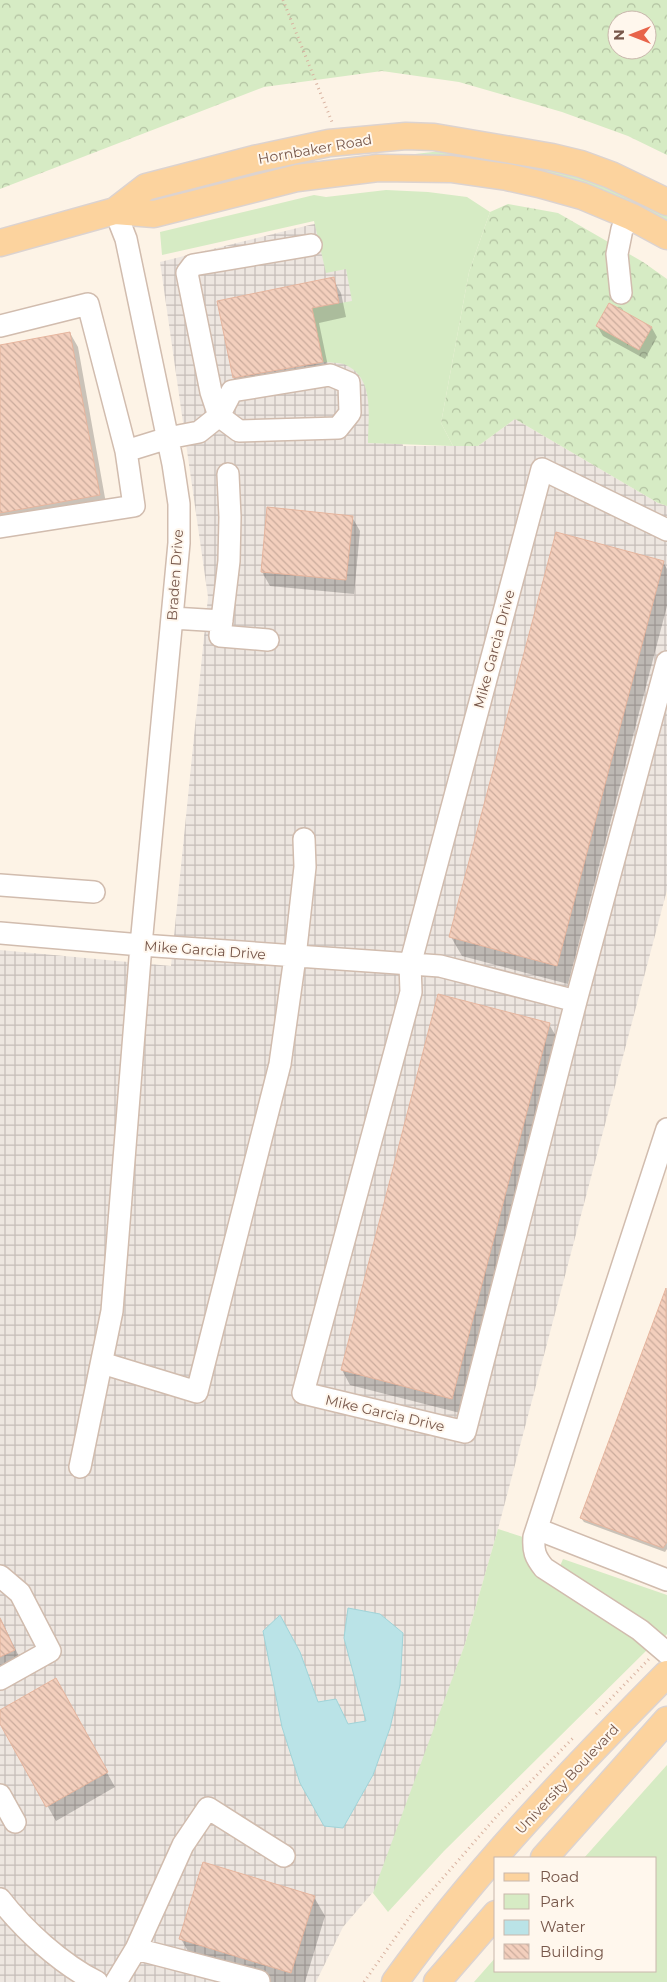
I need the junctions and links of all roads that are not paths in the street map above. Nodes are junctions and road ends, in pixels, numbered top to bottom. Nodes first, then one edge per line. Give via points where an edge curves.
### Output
1 (667, 202) edge
2 (114, 211) junction
3 (632, 217) junction
4 (667, 236) edge
5 (0, 243) edge
6 (311, 245) dead end
7 (621, 293) dead end
8 (0, 326) edge
9 (219, 416) junction
10 (168, 438) junction
11 (126, 451) junction
12 (228, 474) dead end
13 (0, 527) edge
14 (667, 530) edge
15 (172, 618) junction
16 (222, 621) junction
17 (268, 640) dead end
18 (667, 662) edge
19 (304, 839) dead end
20 (0, 885) edge
21 (94, 892) dead end
22 (0, 933) edge
23 (141, 946) junction
24 (295, 957) junction
25 (410, 965) junction
26 (576, 1001) junction
27 (667, 1130) edge
28 (102, 1363) junction
29 (80, 1467) dead end
30 (537, 1529) junction
31 (0, 1576) edge
32 (667, 1580) edge
33 (667, 1653) edge
34 (667, 1674) edge
35 (0, 1680) edge
36 (667, 1720) edge
37 (0, 1795) edge
38 (15, 1822) dead end
39 (284, 1856) dead end
40 (497, 1857) edge
41 (545, 1857) edge
42 (494, 1860) edge
43 (0, 1899) edge
44 (494, 1916) edge
45 (136, 1948) junction
46 (259, 1981) dead end
47 (97, 1982) edge
48 (116, 1982) edge
49 (395, 1982) edge
50 (437, 1982) edge

1 - 2 main road, Hornbaker Road via 581,164 434,137 406,136 341,142 254,159 146,187
2 - 3 main road, Hornbaker Road via 154,214 297,178 378,168 418,167 479,172 539,184 582,196
2 - 5 main road, Hornbaker Road
2 - 10 street, Braden Drive via 126,239
3 - 4 main road, Hornbaker Road
3 - 7 street via 622,229 617,254
6 - 9 street via 193,265 187,273 211,392
8 - 11 street via 88,304
9 - 9 street via 239,431 338,428 350,413 349,383 330,375 232,391
9 - 10 street via 199,432
10 - 11 street
10 - 15 street, Braden Drive via 179,504
11 - 13 street via 134,506
12 - 16 street via 229,561
14 - 25 street, Mike Garcia Drive via 542,469
15 - 16 street
15 - 23 street, Braden Drive
16 - 17 street via 220,636
18 - 26 street, Mike Garcia Drive
19 - 24 street via 305,867
20 - 21 street
22 - 23 street, Mike Garcia Drive
23 - 24 street, Mike Garcia Drive
23 - 28 street, Braden Drive via 112,1311
24 - 25 street, Mike Garcia Drive
24 - 28 street via 280,1064 197,1392
25 - 26 street, Mike Garcia Drive via 440,966
25 - 26 street, Mike Garcia Drive via 411,992 303,1393 465,1432
27 - 30 street
28 - 29 street, Braden Drive
30 - 32 street
30 - 33 street via 535,1556 544,1568 640,1630
31 - 35 street via 20,1593 50,1651
34 - 40 main road, University Boulevard via 617,1724
36 - 41 main road
37 - 38 street
39 - 45 street via 208,1808 183,1845
42 - 49 main road, University Boulevard
43 - 47 street via 18,1922
44 - 50 main road
45 - 46 street
45 - 48 street

